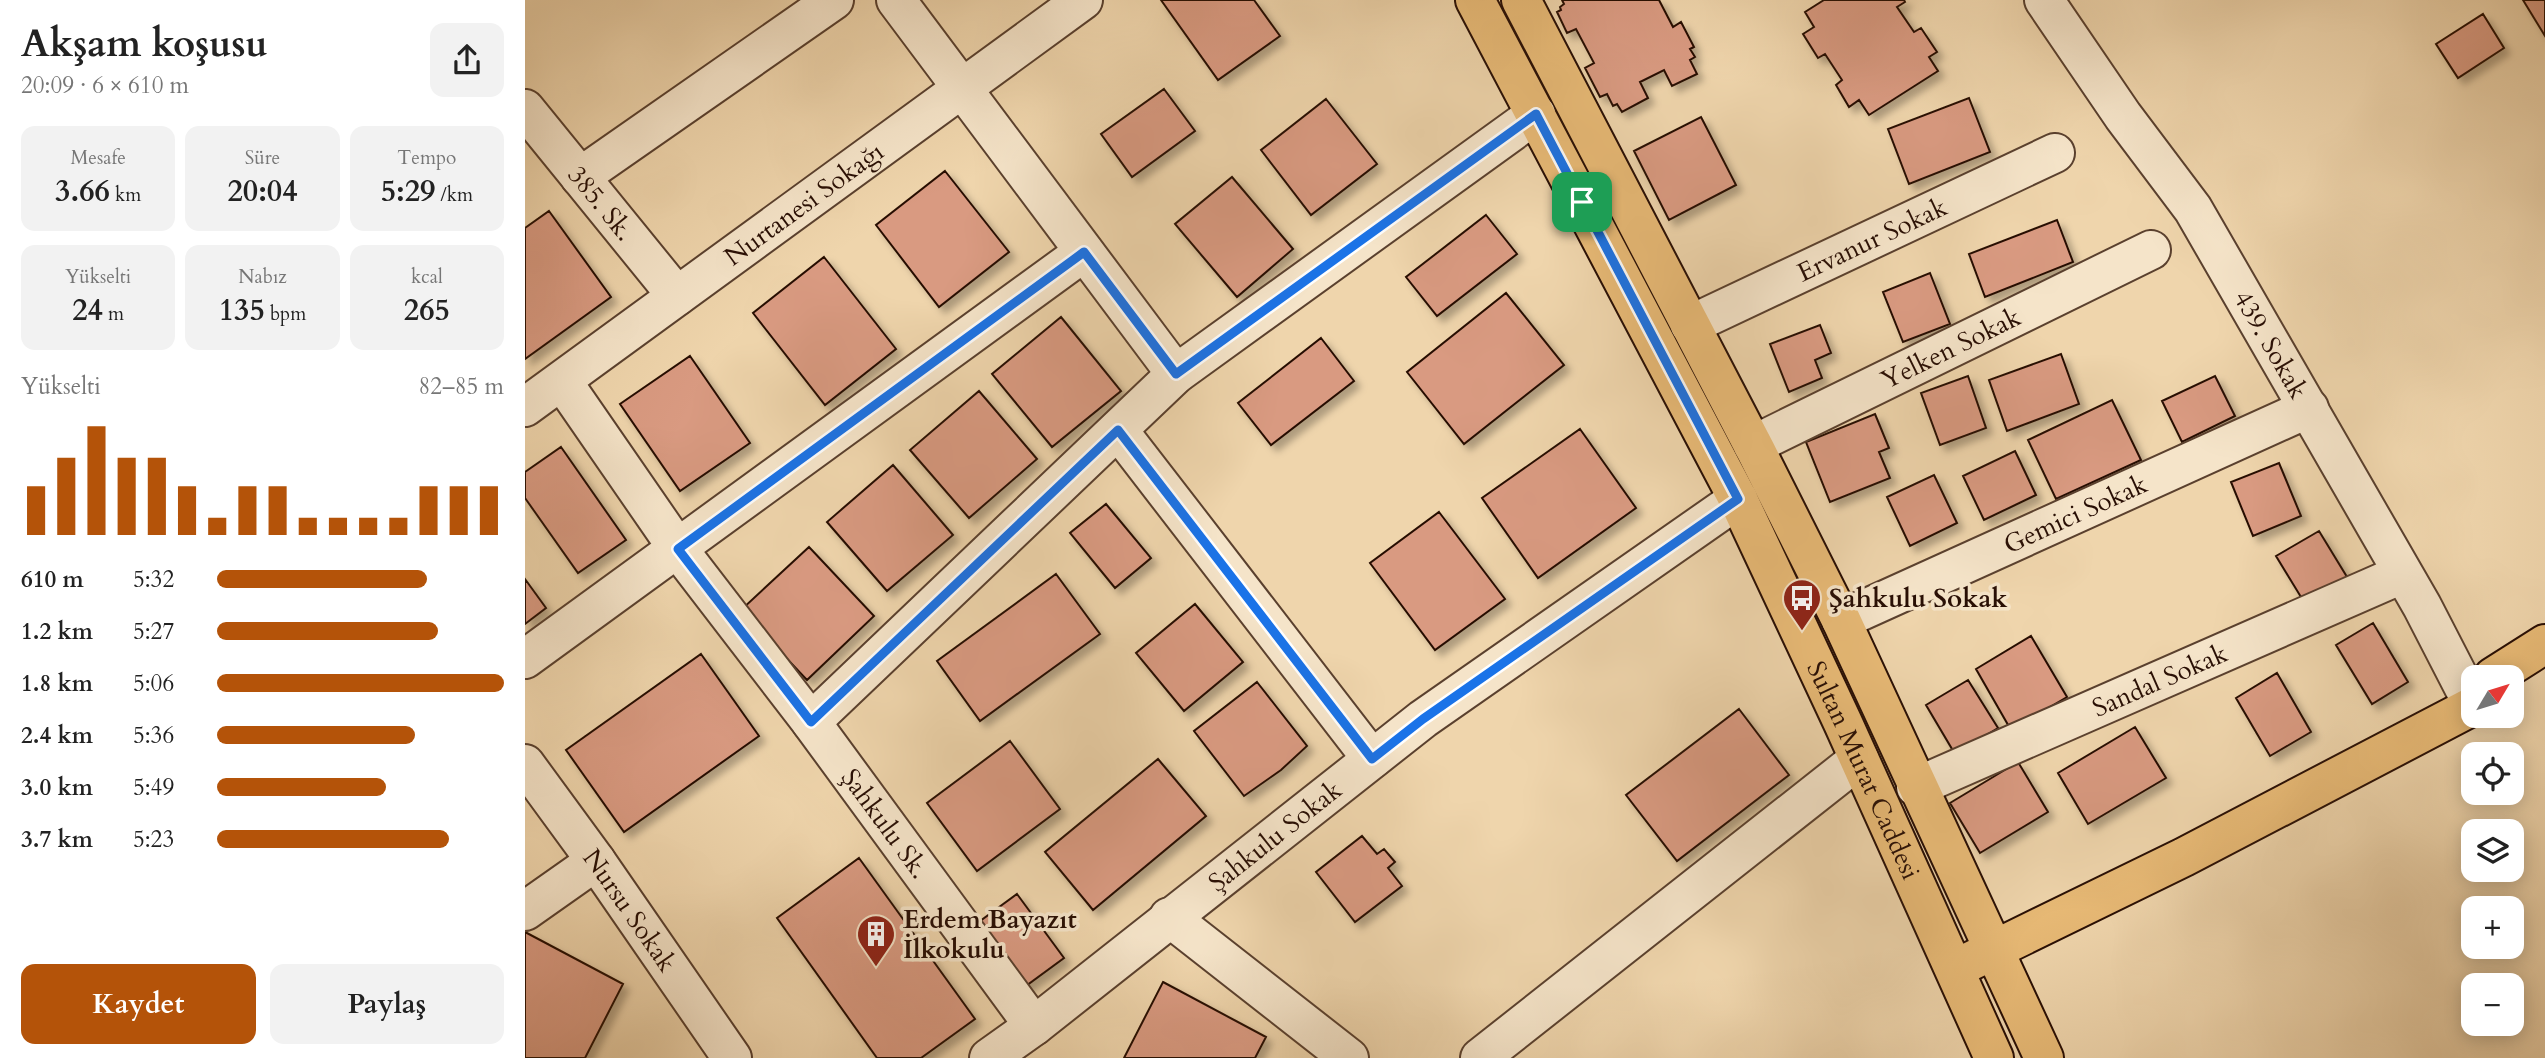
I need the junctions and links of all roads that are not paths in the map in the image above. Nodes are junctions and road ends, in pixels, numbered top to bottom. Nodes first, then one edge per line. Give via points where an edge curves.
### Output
1 (834, 0) edge
2 (896, 0) edge
3 (1083, 0) edge
4 (1475, 0) edge
5 (1521, 0) edge
6 (2044, 0) edge
7 (962, 89) junction
8 (525, 109) edge
9 (1536, 114) junction
10 (2055, 153) dead end
11 (580, 177) junction
12 (2151, 250) dead end
13 (1084, 252) junction
14 (677, 296) junction
15 (1690, 325) junction
16 (1176, 374) junction
17 (562, 381) junction
18 (525, 407) edge
19 (2309, 408) junction
20 (1118, 430) junction
21 (1753, 445) junction
22 (1738, 499) junction
23 (678, 549) junction
24 (2402, 574) junction
25 (1841, 620) junction
26 (2545, 644) edge
27 (525, 659) edge
28 (2512, 665) edge
29 (2545, 675) edge
30 (2461, 682) edge
31 (2524, 687) edge
32 (2461, 711) edge
33 (811, 722) junction
34 (1372, 759) junction
35 (1859, 759) junction
36 (525, 764) edge
37 (1916, 787) junction
38 (596, 861) junction
39 (525, 911) edge
40 (1169, 918) junction
41 (1993, 949) junction
42 (1954, 970) junction
43 (1034, 1026) junction
44 (732, 1058) edge
45 (989, 1058) edge
46 (1349, 1058) edge
47 (1481, 1058) edge
48 (1994, 1058) edge
49 (2044, 1058) edge

1 - 11 street
2 - 7 street
3 - 7 street, Nurtanesi Sokağı
4 - 9 main road, Sultan Murat Caddesi
5 - 15 main road, Sultan Murat Caddesi
6 - 19 street, 439. Sokak via 2193,209
7 - 13 street
7 - 14 street, Nurtanesi Sokağı
8 - 11 street, 385. Sk.
9 - 16 street
9 - 22 main road, Sultan Murat Caddesi
10 - 15 street, Ervanur Sokak
11 - 14 street, 385. Sk.
12 - 21 street, Yelken Sokak
13 - 16 street
13 - 23 street
14 - 17 street, Nurtanesi Sokağı
15 - 21 main road, Sultan Murat Caddesi
16 - 20 street
17 - 18 street, Nurtanesi Sokağı
17 - 23 street, Şahkulu Sk.
19 - 24 street, 439. Sokak
19 - 25 street, Gemici Sokak
20 - 33 street
20 - 34 street
21 - 25 main road, Sultan Murat Caddesi
22 - 34 street, Şahkulu Sokak
22 - 35 main road, Sultan Murat Caddesi
23 - 27 street
23 - 33 street, Şahkulu Sk.
24 - 30 street, 439. Sokak
24 - 37 street, Sandal Sokak
25 - 37 main road, Sultan Murat Caddesi
26 - 28 main road
29 - 31 main road
32 - 41 main road via 2184,857
33 - 43 street, Şahkulu Sk.
34 - 40 street, Şahkulu Sokak
35 - 42 main road, Sultan Murat Caddesi
35 - 47 street
36 - 38 street, Nursu Sokak
37 - 41 main road, Sultan Murat Caddesi
38 - 39 street
38 - 44 street, Nursu Sokak
40 - 43 street, Şahkulu Sokak
40 - 46 street
41 - 42 main road
41 - 49 main road, Sultan Murat Caddesi
42 - 48 main road, Sultan Murat Caddesi
43 - 45 street, Şahkulu Sokak

